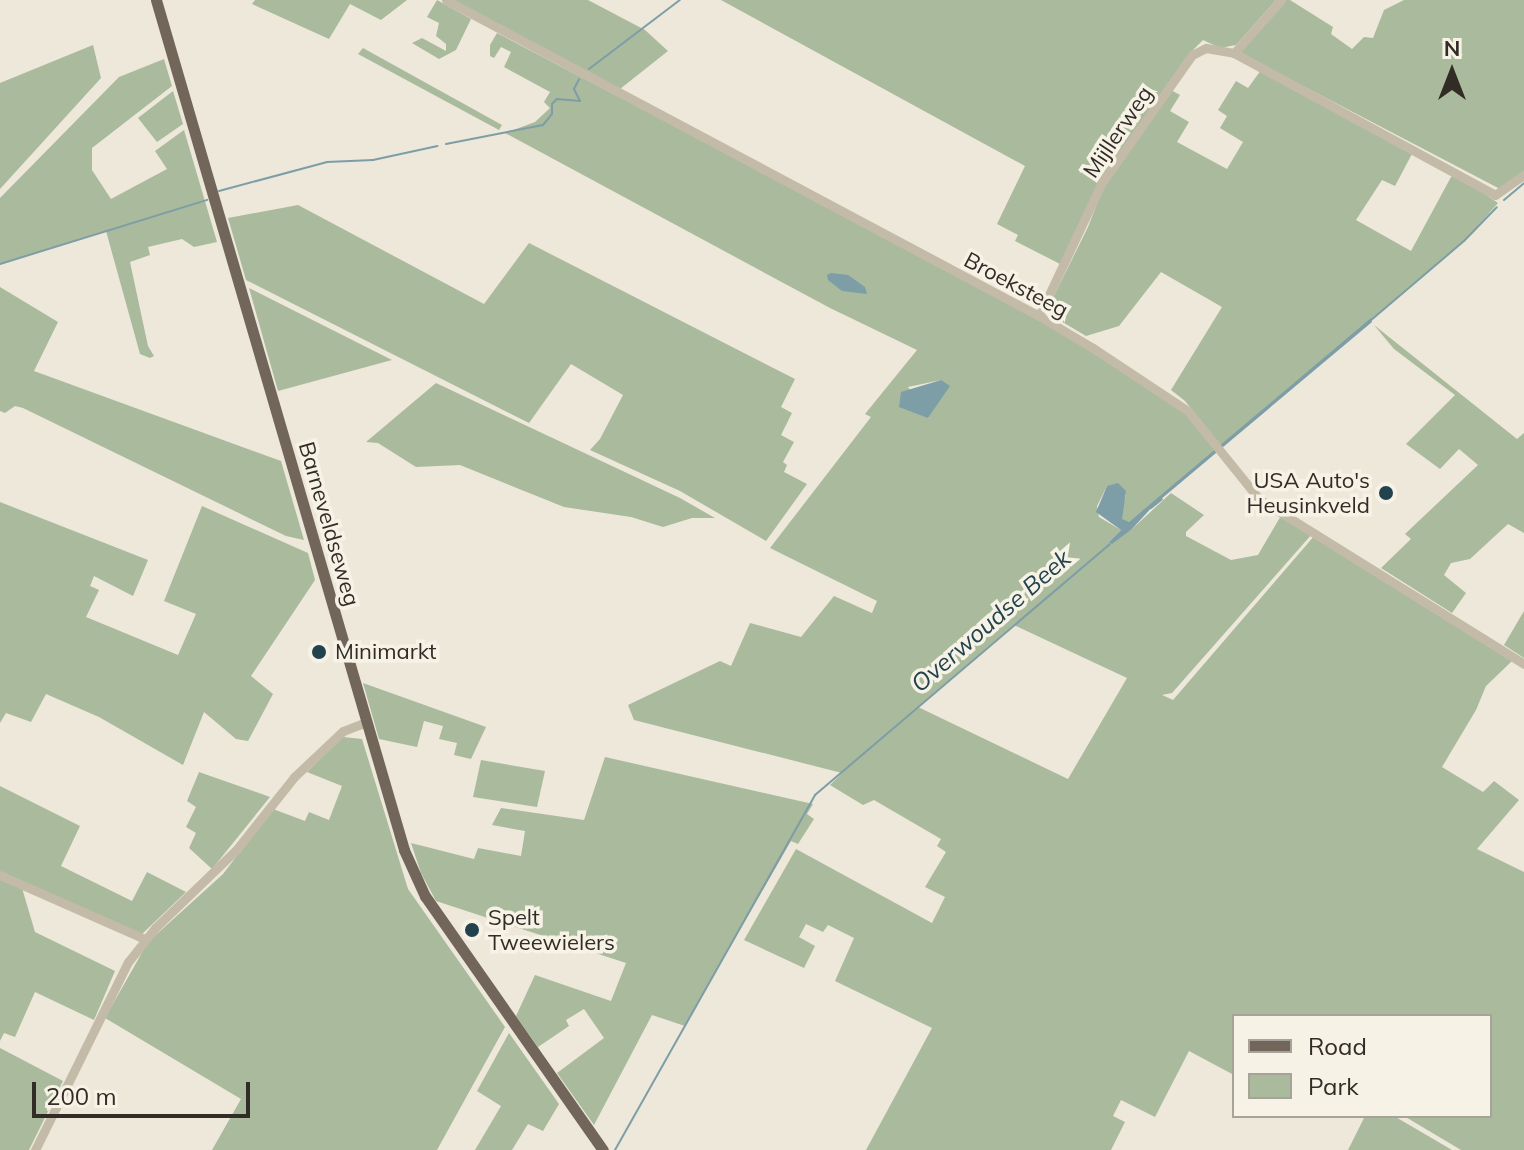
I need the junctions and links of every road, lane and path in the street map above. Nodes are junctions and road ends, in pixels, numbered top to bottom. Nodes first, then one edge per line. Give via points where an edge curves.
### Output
1 (156, 0) edge
2 (446, 0) edge
3 (1281, 0) edge
4 (1234, 53) junction
5 (1524, 175) edge
6 (1039, 316) junction
7 (1524, 664) edge
8 (366, 722) junction
9 (0, 875) edge
10 (145, 939) junction
11 (35, 1150) edge
12 (603, 1150) edge

1 - 8 main road, Barneveldseweg
2 - 6 street, Broeksteeg
3 - 4 street
4 - 5 street, Mijllerweg via 1495,195
4 - 6 street, Mijllerweg via 1206,48 1192,55 1101,184
6 - 7 street, Broeksteeg via 1177,401 1259,499
8 - 10 street via 343,731 294,777 221,867
8 - 12 main road, Barneveldseweg via 404,850 425,896
9 - 10 street
10 - 11 street via 128,962

